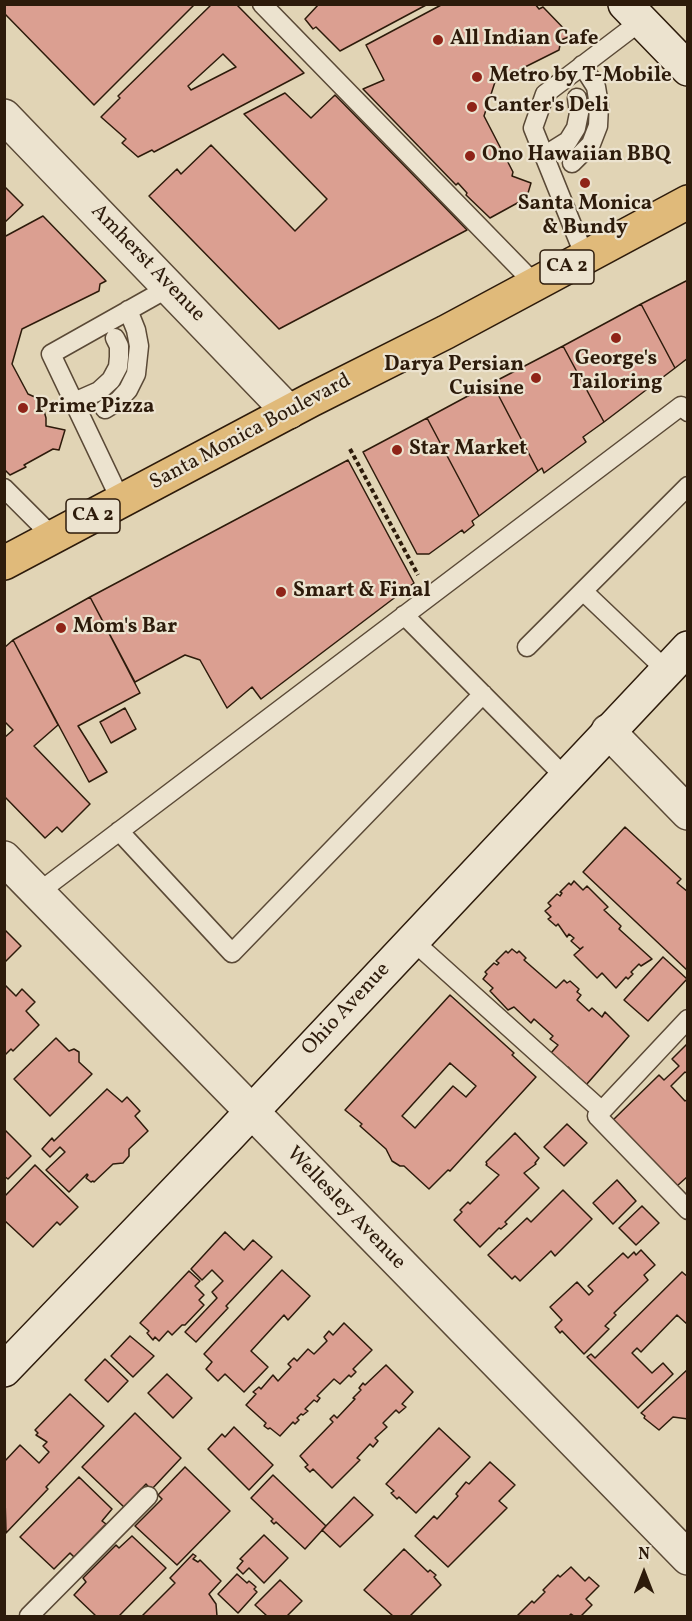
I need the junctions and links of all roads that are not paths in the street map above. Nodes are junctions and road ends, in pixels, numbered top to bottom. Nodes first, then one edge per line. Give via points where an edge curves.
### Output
1 (262, 4) edge
2 (633, 13) edge
3 (582, 65) junction
4 (687, 69) edge
5 (577, 98) dead end
6 (4, 116) edge
7 (544, 156) junction
8 (572, 163) dead end
9 (687, 202) edge
10 (585, 257) junction
11 (535, 284) junction
12 (170, 286) junction
13 (128, 310) junction
14 (114, 338) dead end
15 (74, 402) junction
16 (105, 410) dead end
17 (289, 412) junction
18 (687, 412) edge
19 (687, 486) edge
20 (4, 488) edge
21 (121, 501) junction
22 (53, 537) junction
23 (4, 563) edge
24 (583, 591) junction
25 (404, 615) junction
26 (527, 647) dead end
27 (677, 659) edge
28 (483, 694) junction
29 (608, 731) junction
30 (565, 777) junction
31 (687, 813) edge
32 (119, 831) junction
33 (4, 858) edge
34 (39, 892) junction
35 (412, 940) junction
36 (687, 1019) edge
37 (602, 1111) junction
38 (251, 1112) junction
39 (687, 1210) edge
40 (4, 1370) edge
41 (148, 1496) dead end
42 (687, 1558) edge
43 (29, 1617) edge

1 - 11 lane
2 - 3 lane
2 - 4 street
3 - 7 lane via 545,94 533,128
3 - 8 lane via 596,87 598,126 591,144
5 - 7 lane via 576,128 568,141
6 - 12 street, Amherst Avenue
7 - 10 lane
9 - 10 main road, Santa Monica Boulevard / CA 2
10 - 11 main road, Santa Monica Boulevard / CA 2
11 - 17 main road, Santa Monica Boulevard / CA 2
12 - 13 lane
12 - 17 street, Amherst Avenue
13 - 15 lane via 51,354
13 - 16 lane via 139,346 136,374 118,402
14 - 15 lane via 119,357 111,380 99,391
15 - 21 lane
17 - 21 main road, Santa Monica Boulevard / CA 2
18 - 25 lane via 681,406
19 - 24 lane
20 - 22 lane
21 - 22 main road, Santa Monica Boulevard / CA 2
22 - 23 main road, Santa Monica Boulevard / CA 2
24 - 26 lane
24 - 27 lane
25 - 28 lane
25 - 32 lane
27 - 29 street, Ohio Avenue
28 - 30 lane
28 - 32 lane via 232,953
29 - 30 street, Ohio Avenue
29 - 31 street
30 - 35 street, Ohio Avenue
32 - 34 lane
33 - 34 street, Wellesley Avenue
34 - 38 street, Wellesley Avenue
35 - 37 lane
35 - 38 street, Ohio Avenue
36 - 37 lane
37 - 39 lane via 597,1116
38 - 40 street, Ohio Avenue
38 - 42 street, Wellesley Avenue
41 - 43 lane

